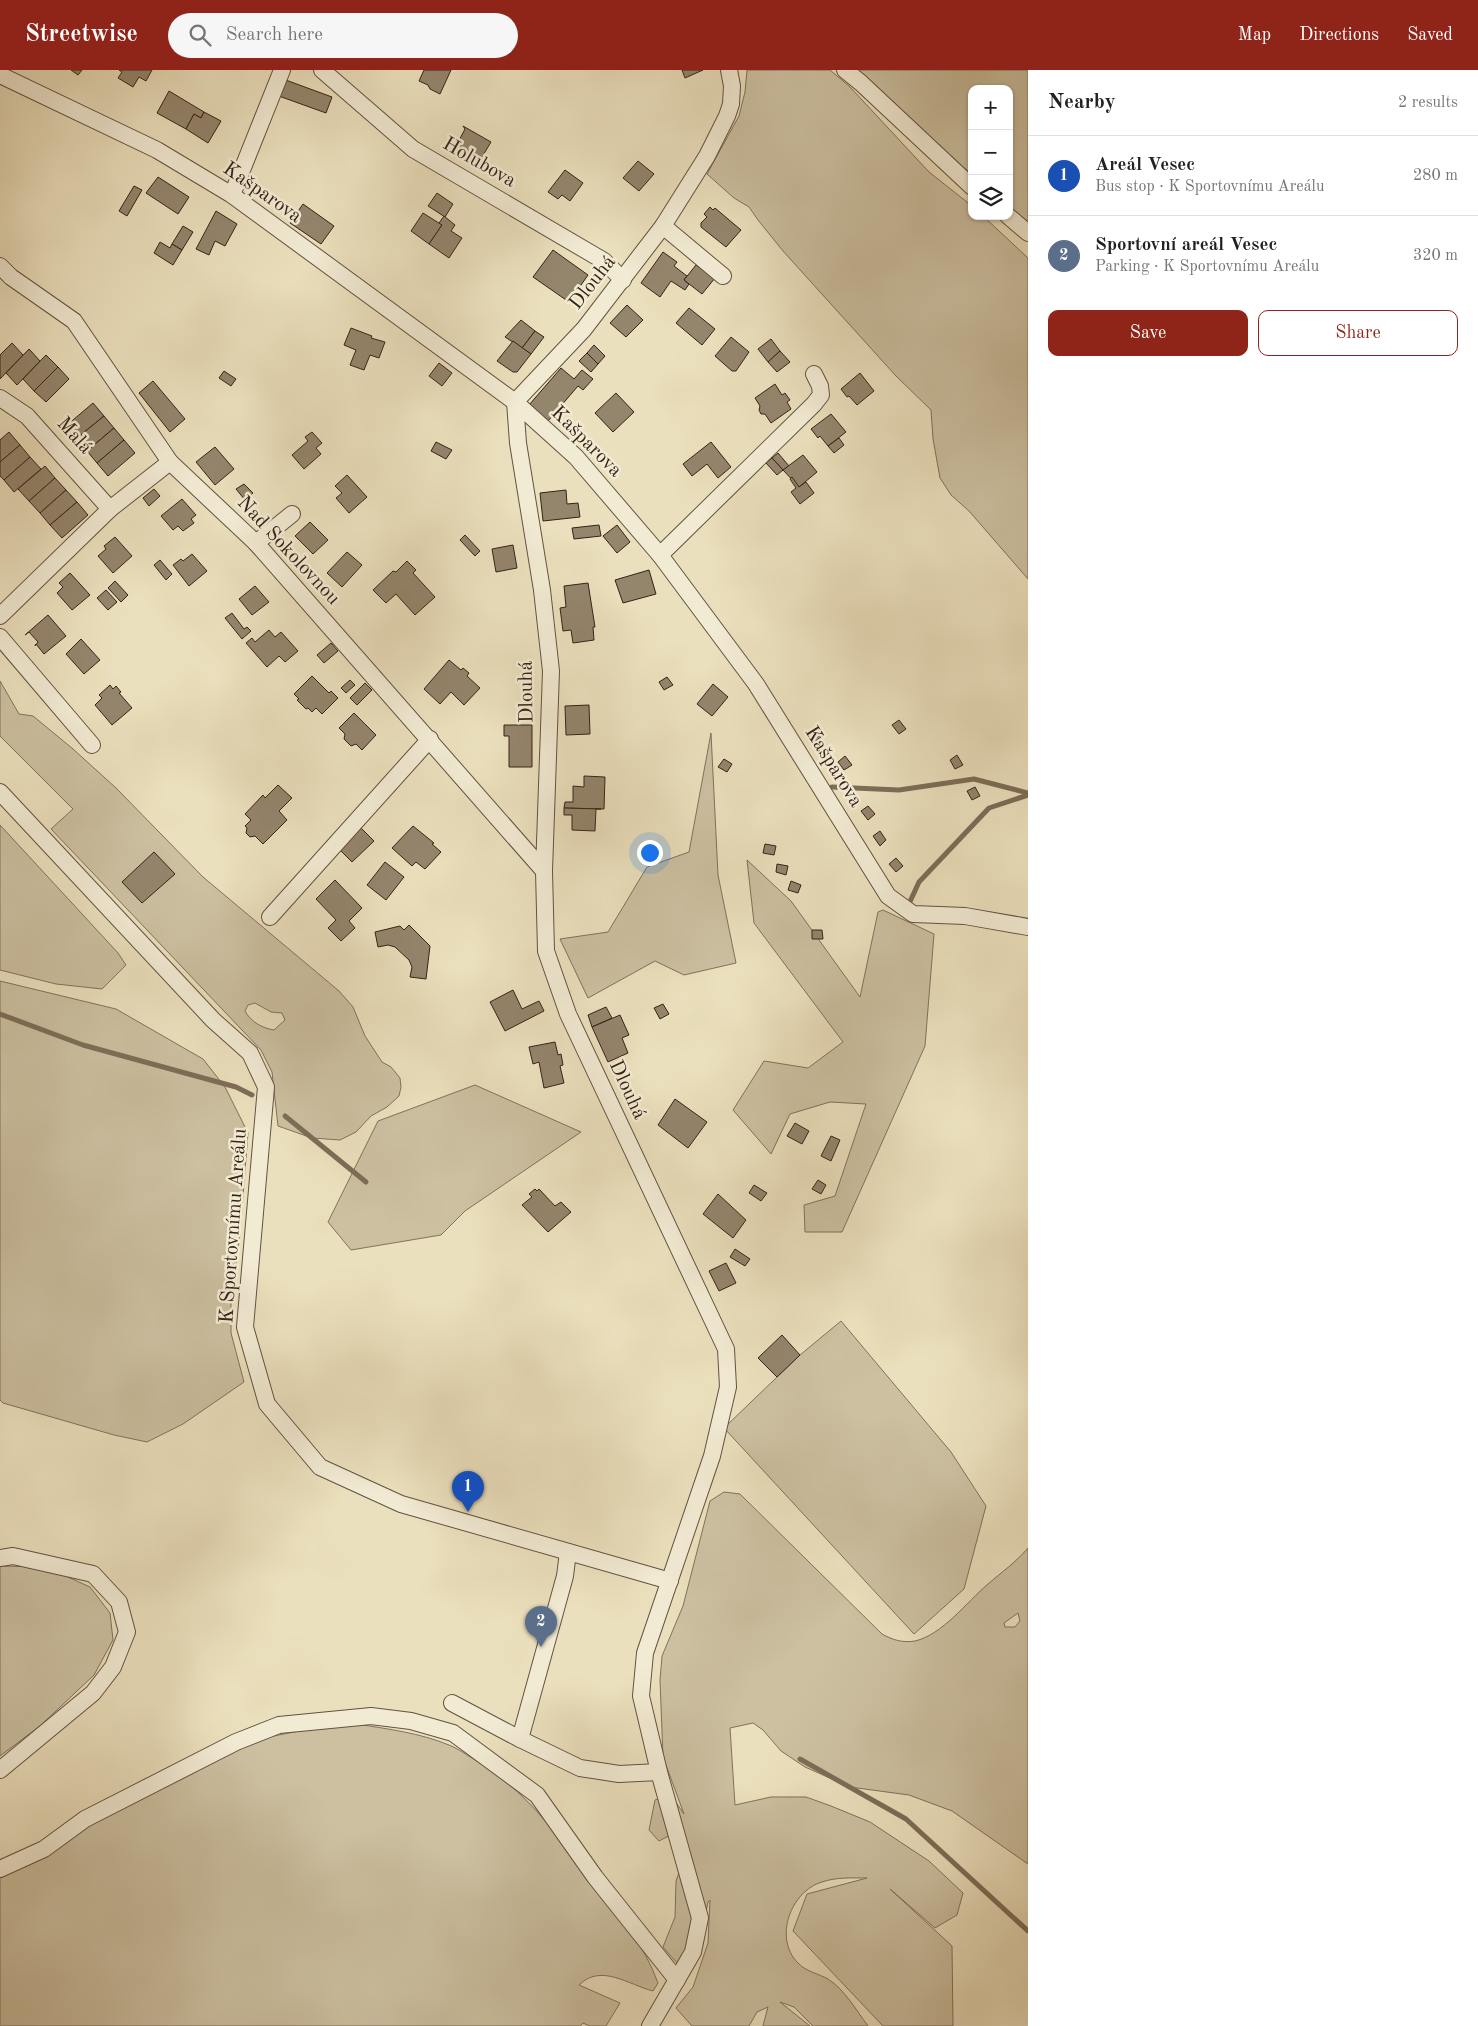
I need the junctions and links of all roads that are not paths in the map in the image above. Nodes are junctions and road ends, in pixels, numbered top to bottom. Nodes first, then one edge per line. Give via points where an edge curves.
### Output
1 (282, 70) edge
2 (322, 70) edge
3 (729, 70) edge
4 (844, 70) edge
5 (0, 74) edge
6 (968, 183) edge
7 (232, 195) junction
8 (1013, 220) edge
9 (663, 226) junction
10 (1028, 233) edge
11 (0, 266) edge
12 (723, 276) dead end
13 (623, 280) junction
14 (814, 374) dead end
15 (0, 398) edge
16 (515, 402) junction
17 (170, 462) junction
18 (110, 509) junction
19 (292, 514) dead end
20 (256, 543) junction
21 (660, 555) junction
22 (0, 616) edge
23 (0, 638) edge
24 (430, 740) junction
25 (92, 745) dead end
26 (0, 792) edge
27 (544, 871) junction
28 (270, 917) dead end
29 (1028, 927) edge
30 (568, 1552) junction
31 (0, 1558) edge
32 (670, 1581) junction
33 (452, 1703) dead end
34 (520, 1739) junction
35 (0, 1770) edge
36 (659, 1772) junction
37 (0, 1869) edge
38 (677, 1980) junction
39 (650, 2026) edge

1 - 7 street
2 - 13 street, Holubova via 413,149 604,261
3 - 9 street, Dlouhá via 732,86 727,116 707,156
4 - 6 street via 861,82
5 - 7 street, Kašparova via 157,150
7 - 16 street, Kašparova
8 - 10 street
9 - 12 street
9 - 13 street, Dlouhá
11 - 17 street, Nad Sokolovnou via 74,321
13 - 16 street, Dlouhá via 584,329
14 - 21 street via 821,395 814,404
15 - 18 street, Malá via 27,416
16 - 21 street, Kašparova via 576,457
16 - 27 street, Dlouhá via 551,672
17 - 18 street
17 - 20 street, Nad Sokolovnou
18 - 22 street
19 - 20 street
20 - 24 street, Nad Sokolovnou
21 - 29 street, Kašparova via 756,684 888,896 913,914 966,916
23 - 25 street
24 - 27 street, Nad Sokolovnou
24 - 28 street
26 - 30 street, K Sportovnímu Areálu via 213,1020 250,1053 266,1087 245,1326 267,1404 320,1467 400,1504
27 - 32 street, Dlouhá via 546,951 568,1014 726,1349 728,1387 712,1456
30 - 32 street, K Sportovnímu Areálu
30 - 34 street via 565,1576
31 - 35 street via 13,1556 93,1574 119,1602 127,1632 113,1666 93,1693
32 - 36 street via 645,1653 641,1696
33 - 34 street
34 - 36 street via 580,1768 619,1774
36 - 38 street via 700,1918 693,1952
37 - 38 street via 44,1849 85,1819 236,1742 279,1725 371,1716 411,1720 453,1733 537,1795 595,1877
38 - 39 street

